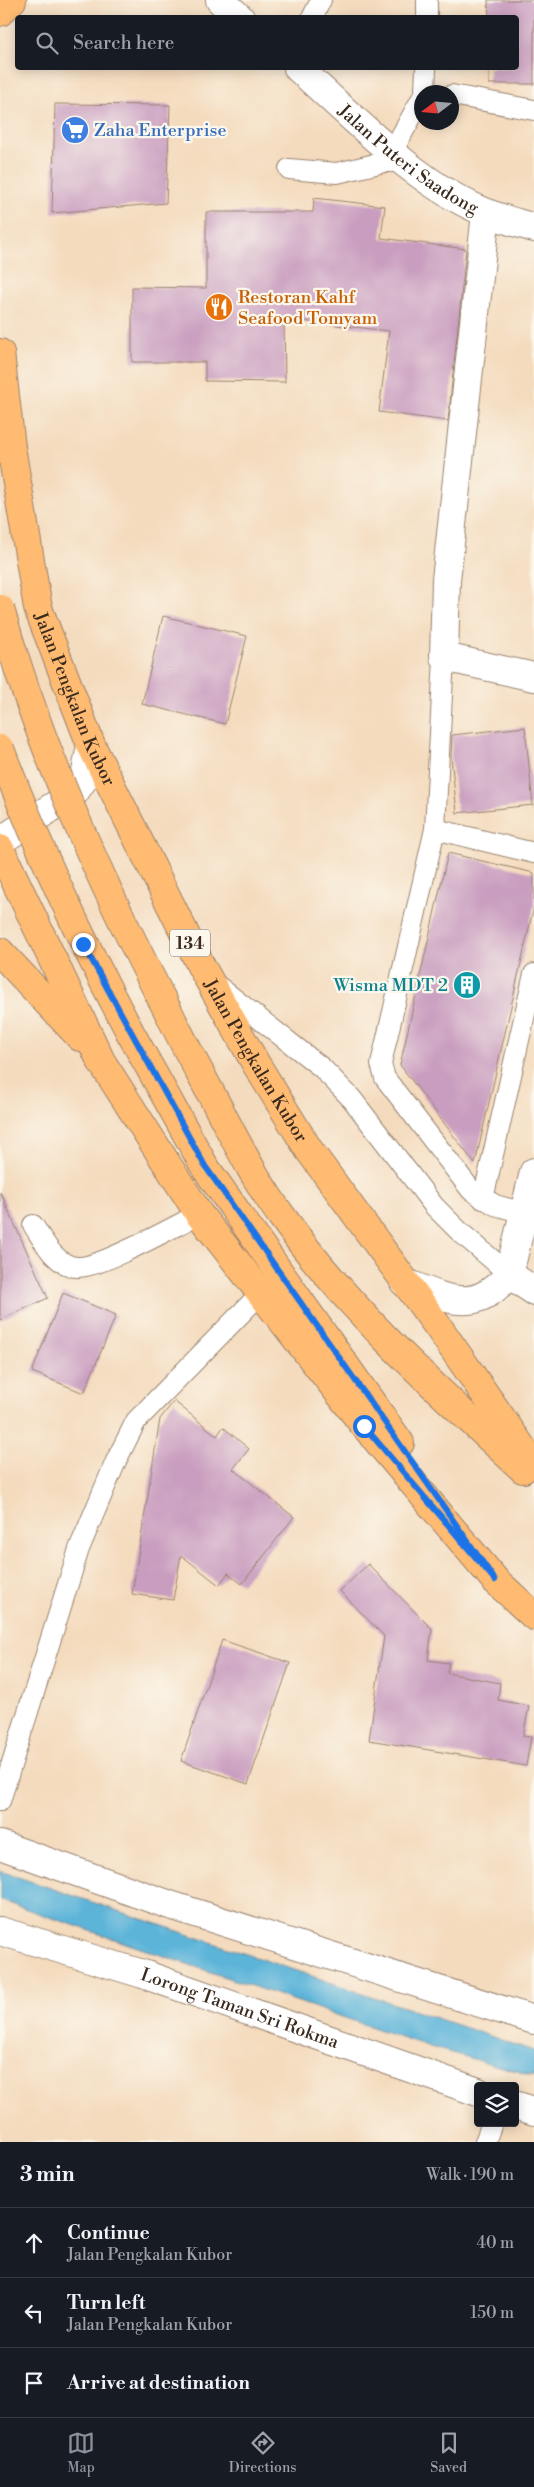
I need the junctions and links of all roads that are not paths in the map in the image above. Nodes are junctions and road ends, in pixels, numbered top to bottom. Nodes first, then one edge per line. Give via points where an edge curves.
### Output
1 (12, 0) edge
2 (220, 0) edge
3 (321, 0) edge
4 (428, 0) edge
5 (0, 12) edge
6 (237, 15) edge
7 (314, 15) edge
8 (427, 15) edge
9 (300, 70) edge
10 (426, 70) edge
11 (427, 85) edge
12 (459, 96) edge
13 (534, 110) edge
14 (414, 122) edge
15 (398, 157) junction
16 (289, 170) dead end
17 (486, 213) junction
18 (534, 228) edge
19 (0, 353) edge
20 (0, 609) edge
21 (444, 657) junction
22 (534, 677) edge
23 (92, 745) junction
24 (0, 749) edge
25 (435, 829) junction
26 (0, 840) edge
27 (0, 849) edge
28 (534, 852) edge
29 (0, 952) edge
30 (534, 974) edge
31 (209, 979) junction
32 (101, 1060) junction
33 (534, 1172) edge
34 (483, 1199) junction
35 (524, 1213) junction
36 (199, 1214) junction
37 (33, 1225) dead end
38 (509, 1274) junction
39 (404, 1282) junction
40 (534, 1292) edge
41 (261, 1293) junction
42 (534, 1465) edge
43 (534, 1480) edge
44 (495, 1580) junction
45 (534, 1616) edge
46 (0, 1801) edge
47 (0, 1845) edge
48 (0, 1931) edge
49 (534, 2020) edge
50 (474, 2091) edge
51 (519, 2106) edge
52 (534, 2111) edge
53 (491, 2127) edge
54 (485, 2142) edge

1 - 5 main road
2 - 6 street
3 - 7 lane
4 - 8 lane
9 - 15 street, Jalan Puteri Saadong
10 - 11 lane
12 - 13 lane
14 - 15 lane
15 - 16 lane via 337,173
15 - 17 street, Jalan Puteri Saadong via 435,184
17 - 18 street, Jalan Puteri Saadong
17 - 21 street via 446,580
19 - 23 main road, Jalan Pengkalan Kubor / 134 via 38,608
20 - 43 main road, bridge via 41,735 80,831 123,925 253,1172 314,1260 354,1306 413,1367
21 - 22 street
21 - 25 lane
23 - 26 street via 85,777 74,793
23 - 31 main road, Jalan Pengkalan Kubor / 134
24 - 44 main road, bridge via 39,848 83,944 205,1166
25 - 28 lane
25 - 34 lane via 381,1064 385,1078 471,1190
27 - 32 main road
29 - 32 main road
30 - 34 lane
31 - 38 lane via 322,1068 352,1098 434,1206
31 - 39 main road, Jalan Pengkalan Kubor / 134 via 309,1150
32 - 36 main road
33 - 35 street
34 - 35 lane
35 - 38 street
36 - 37 lane via 105,1260 76,1267 56,1258
36 - 41 main road
38 - 39 street via 485,1296 468,1302 451,1300
38 - 40 street
39 - 42 main road, Jalan Pengkalan Kubor / 134
41 - 44 main road via 364,1426
41 - 46 lane via 136,1421 79,1549
44 - 45 main road
47 - 49 street via 170,1905
48 - 50 street, Lorong Taman Sri Rokma via 143,1974
51 - 52 street
53 - 54 lane

